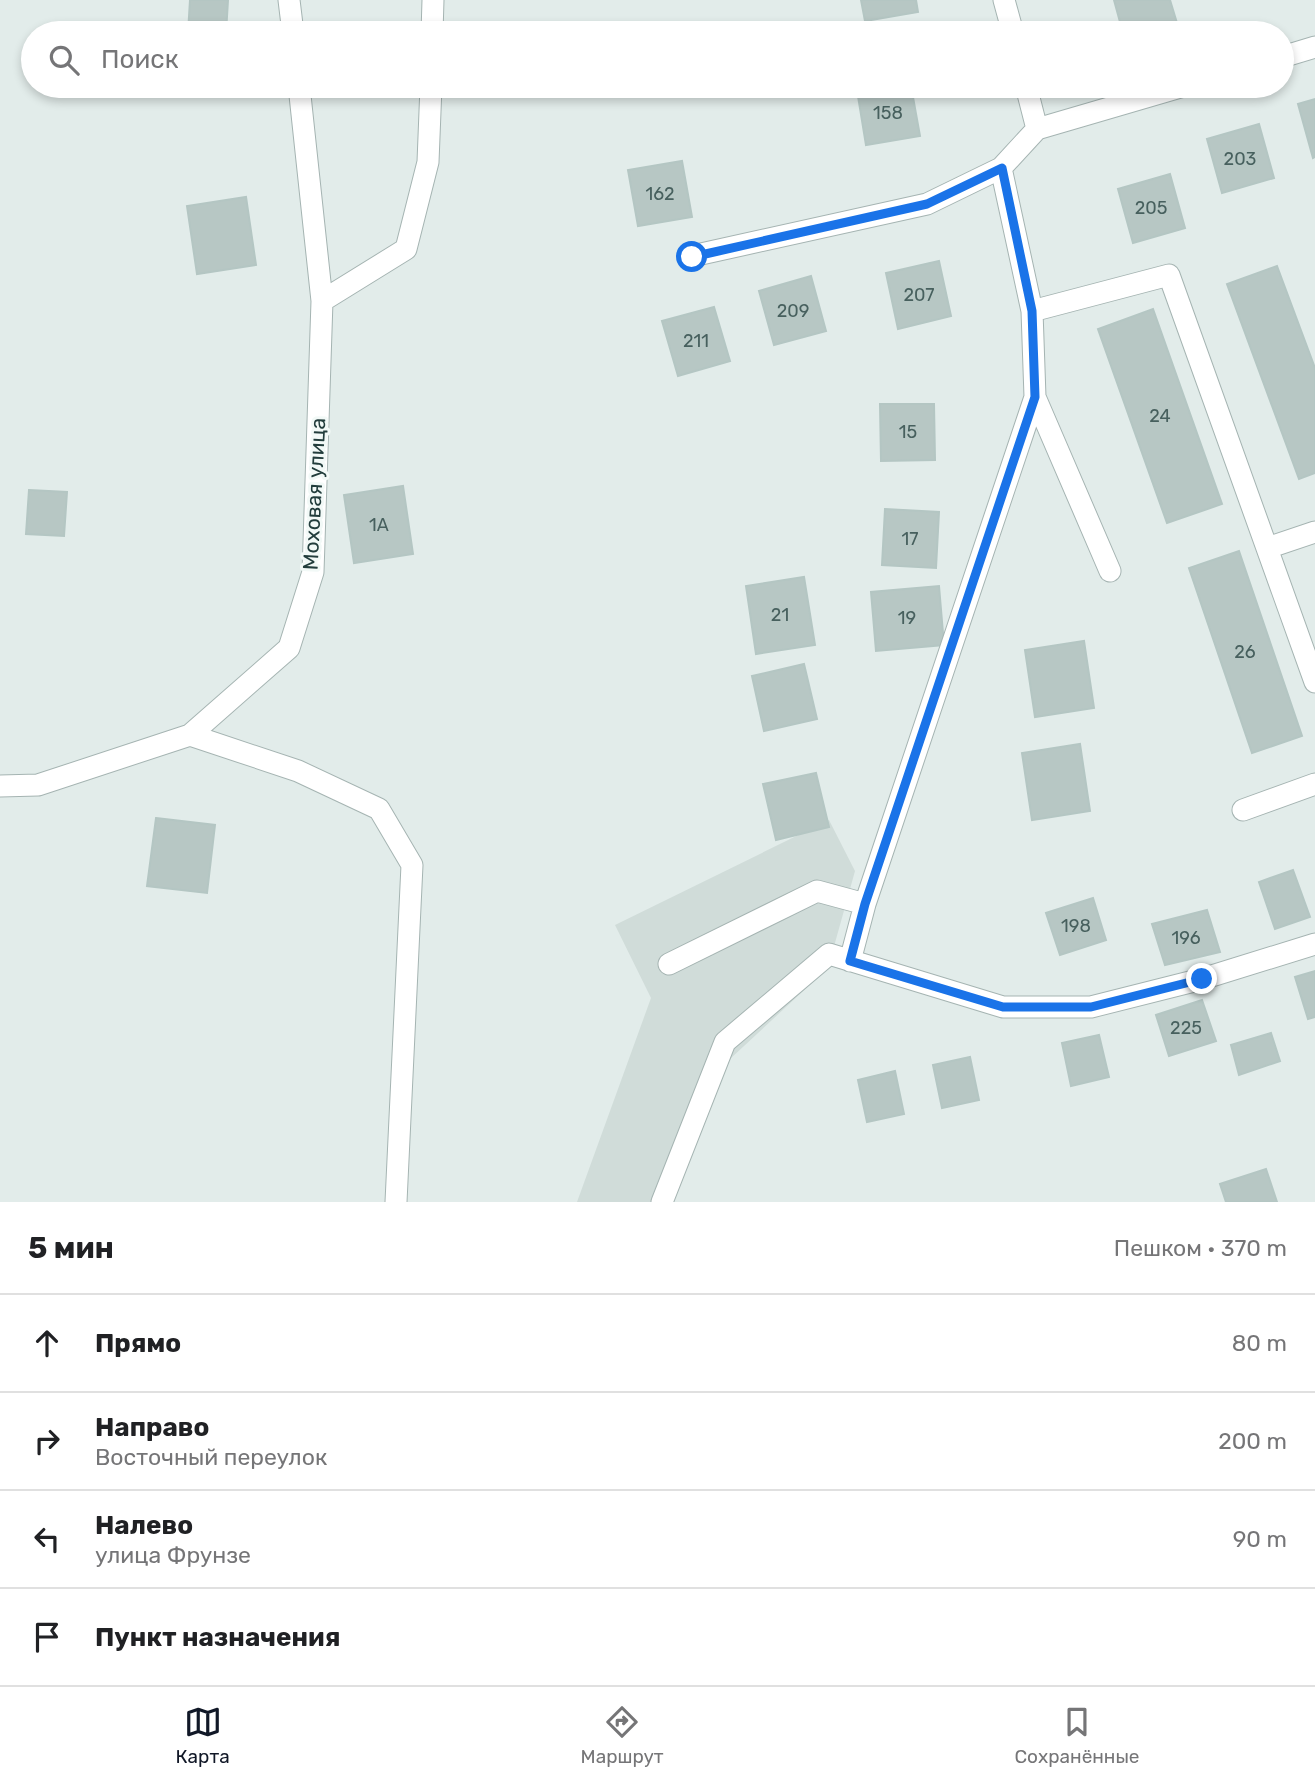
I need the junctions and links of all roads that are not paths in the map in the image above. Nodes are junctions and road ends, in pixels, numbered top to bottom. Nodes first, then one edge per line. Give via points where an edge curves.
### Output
1 (289, 0) edge
2 (433, 0) edge
3 (1004, 0) edge
4 (292, 21) edge
5 (432, 21) edge
6 (1010, 21) edge
7 (1315, 47) edge
8 (1294, 53) edge
9 (300, 98) edge
10 (431, 98) edge
11 (1029, 98) edge
12 (1143, 98) edge
13 (1037, 129) junction
14 (1002, 168) junction
15 (692, 257) dead end
16 (322, 301) junction
17 (1032, 311) junction
18 (1035, 397) junction
19 (1315, 532) edge
20 (1267, 548) junction
21 (1110, 571) dead end
22 (1315, 682) edge
23 (191, 735) junction
24 (1315, 784) edge
25 (0, 786) edge
26 (1243, 810) dead end
27 (865, 904) junction
28 (1315, 944) edge
29 (850, 961) junction
30 (668, 964) dead end
31 (396, 1202) edge
32 (662, 1202) edge

1 - 4 street
2 - 5 street
3 - 6 street
7 - 8 street
9 - 16 street, Моховая улица
10 - 16 street via 428,162 405,249
11 - 13 street
12 - 13 street
13 - 14 street
14 - 15 street via 927,204
14 - 17 street
16 - 23 street, Моховая улица via 313,572 289,648
17 - 18 street
17 - 20 street via 1169,275
18 - 21 street
18 - 27 street
19 - 20 street
20 - 22 street
23 - 25 street, Моховая улица via 38,785
23 - 31 street via 298,771 379,808 412,865
24 - 26 street
27 - 29 street
27 - 30 street via 817,891
28 - 29 street via 1091,1007 1003,1007
29 - 32 street via 829,954 725,1042

